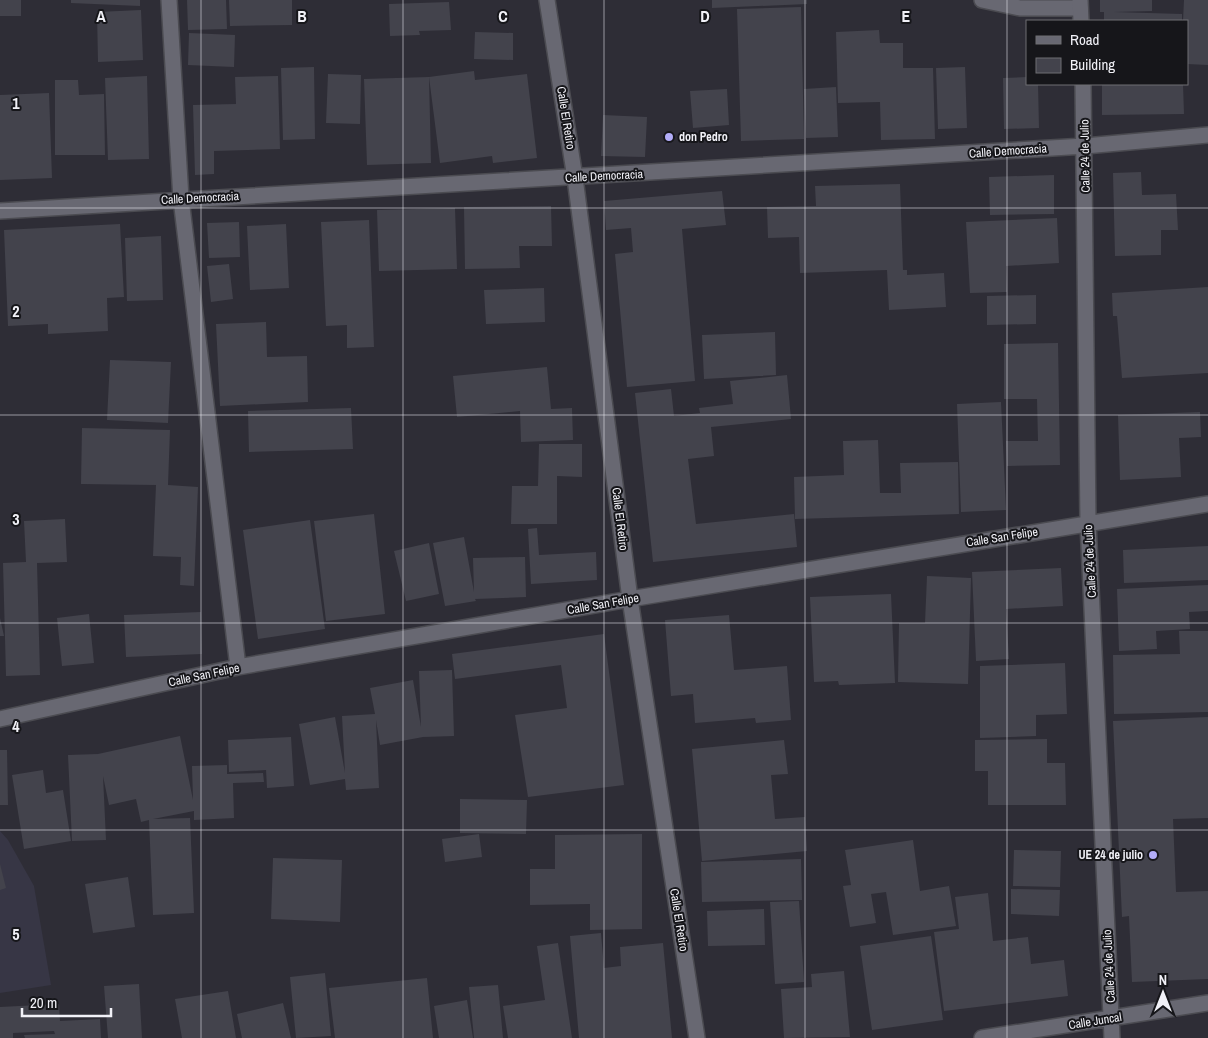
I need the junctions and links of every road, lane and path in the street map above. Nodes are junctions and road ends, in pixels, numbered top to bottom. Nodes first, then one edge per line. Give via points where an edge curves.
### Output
1 (170, 0) edge
2 (547, 0) edge
3 (982, 0) edge
4 (1080, 10) edge
5 (1083, 85) edge
6 (1208, 134) edge
7 (1085, 146) junction
8 (576, 178) junction
9 (181, 199) junction
10 (0, 211) edge
11 (1208, 504) edge
12 (1088, 523) junction
13 (630, 599) junction
14 (238, 668) junction
15 (0, 719) edge
16 (1208, 1003) edge
17 (1112, 1018) junction
18 (697, 1038) edge
19 (982, 1038) edge
20 (1112, 1038) edge

1 - 9 street
2 - 8 street, Calle El Retiro
3 - 4 street via 1020,8
5 - 7 street, Calle 24 de Julio
6 - 7 street, Calle Democracia
7 - 8 street, Calle Democracia
7 - 12 street, Calle 24 de Julio
8 - 9 street, Calle Democracia
8 - 13 street, Calle El Retiro
9 - 10 street, Calle Democracia
9 - 14 street
11 - 12 street, Calle San Felipe
12 - 13 street, Calle San Felipe
12 - 17 street, Calle 24 de Julio
13 - 14 street, Calle San Felipe
13 - 18 street, Calle El Retiro
14 - 15 street, Calle San Felipe
16 - 17 street, Calle Juncal
17 - 19 street, Calle Juncal
17 - 20 street, Calle 24 de Julio

